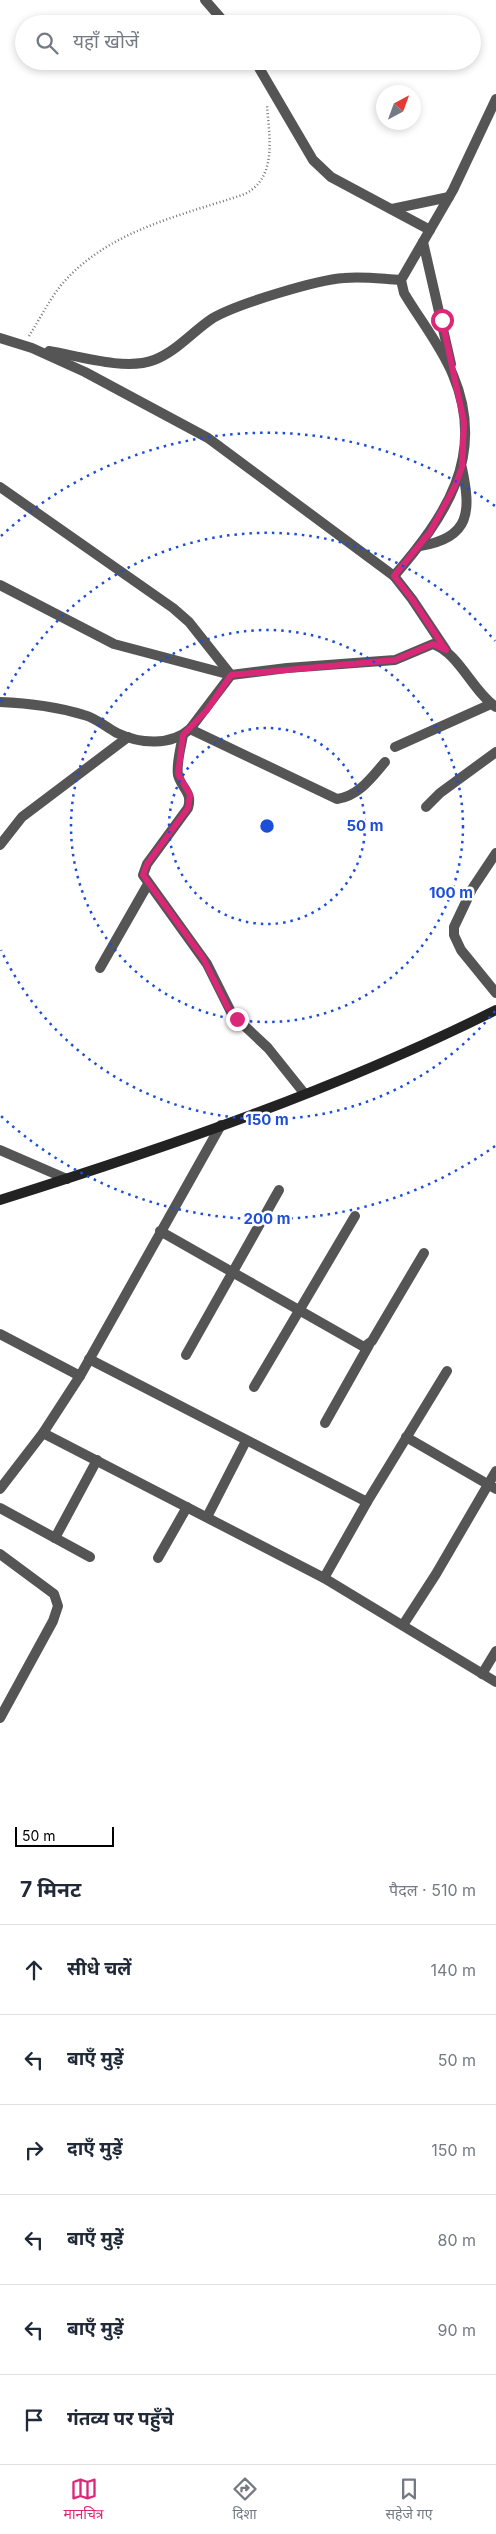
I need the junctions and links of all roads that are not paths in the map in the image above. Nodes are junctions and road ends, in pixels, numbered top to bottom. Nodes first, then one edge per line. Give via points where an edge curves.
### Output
1 (205, 0) edge
2 (218, 15) edge
3 (260, 70) edge
4 (496, 99) edge
5 (449, 197) junction
6 (392, 209) junction
7 (430, 230) junction
8 (423, 242) junction
9 (401, 280) junction
10 (0, 338) edge
11 (28, 347) junction
12 (453, 375) junction
13 (462, 467) junction
14 (0, 486) edge
15 (420, 546) junction
16 (394, 576) junction
17 (0, 585) edge
18 (446, 650) junction
19 (231, 675) junction
20 (0, 702) edge
21 (493, 705) edge
22 (186, 732) junction
23 (128, 737) junction
24 (395, 747) dead end
25 (496, 752) edge
26 (385, 762) dead end
27 (426, 807) dead end
28 (0, 845) edge
29 (496, 853) edge
30 (148, 884) junction
31 (100, 968) dead end
32 (496, 993) edge
33 (496, 1010) edge
34 (304, 1093) junction
35 (221, 1125) junction
36 (0, 1150) edge
37 (67, 1179) junction
38 (279, 1190) dead end
39 (0, 1200) edge
40 (355, 1216) dead end
41 (160, 1232) junction
42 (424, 1253) dead end
43 (232, 1273) junction
44 (299, 1311) junction
45 (0, 1334) edge
46 (369, 1345) junction
47 (186, 1355) dead end
48 (89, 1359) junction
49 (447, 1371) dead end
50 (80, 1376) junction
51 (254, 1387) dead end
52 (325, 1423) dead end
53 (44, 1433) junction
54 (406, 1437) junction
55 (246, 1441) junction
56 (97, 1460) junction
57 (496, 1471) edge
58 (492, 1487) edge
59 (0, 1489) edge
60 (367, 1502) junction
61 (186, 1507) junction
62 (0, 1508) edge
63 (207, 1518) junction
64 (55, 1538) junction
65 (0, 1554) edge
66 (90, 1557) dead end
67 (158, 1558) dead end
68 (324, 1578) junction
69 (403, 1625) junction
70 (496, 1651) edge
71 (482, 1674) junction
72 (496, 1682) edge
73 (0, 1718) edge

1 - 2 street
3 - 6 street via 312,160 331,176
4 - 5 street
5 - 6 street
5 - 7 street
6 - 7 street
7 - 8 street
8 - 9 street
8 - 12 street
9 - 11 street via 342,278 238,307 213,318 166,354 140,363 103,361
9 - 12 street via 404,293
10 - 11 street
11 - 16 street via 85,372 208,438
12 - 13 street via 464,422
13 - 15 street via 455,486
13 - 15 street via 468,500 464,522 445,540
14 - 19 street via 173,608 189,622
15 - 16 street
16 - 18 street
17 - 19 street via 114,644
18 - 19 street via 433,644 395,660
18 - 21 street
19 - 22 street
20 - 23 street via 87,715
21 - 24 street
22 - 23 street via 158,742
22 - 26 street via 337,799 347,798 358,790
22 - 30 street via 178,774 190,801 144,868 143,875
23 - 28 street via 22,817
25 - 27 street
29 - 32 street via 472,889 454,927 454,935 461,950
30 - 31 street
30 - 34 street via 203,958 232,1014 268,1048
33 - 34 street via 428,1044
34 - 35 street
35 - 37 street
35 - 41 street
36 - 37 street
37 - 39 street
38 - 43 street
40 - 44 street
41 - 43 street
41 - 48 street
42 - 46 street
43 - 44 street
43 - 47 street
44 - 46 street via 359,1346
44 - 51 street
45 - 50 street
46 - 52 street
48 - 50 street
48 - 55 street
49 - 54 street
50 - 53 street
53 - 56 street
53 - 59 street
54 - 58 street
54 - 60 street
55 - 60 street
55 - 63 street
56 - 61 street
56 - 64 street
57 - 58 street
58 - 69 street
60 - 68 street
61 - 63 street
61 - 67 street
62 - 64 street
63 - 68 street
64 - 66 street
65 - 73 street via 54,1594 58,1606
68 - 69 street
69 - 71 street
70 - 71 street
71 - 72 street

